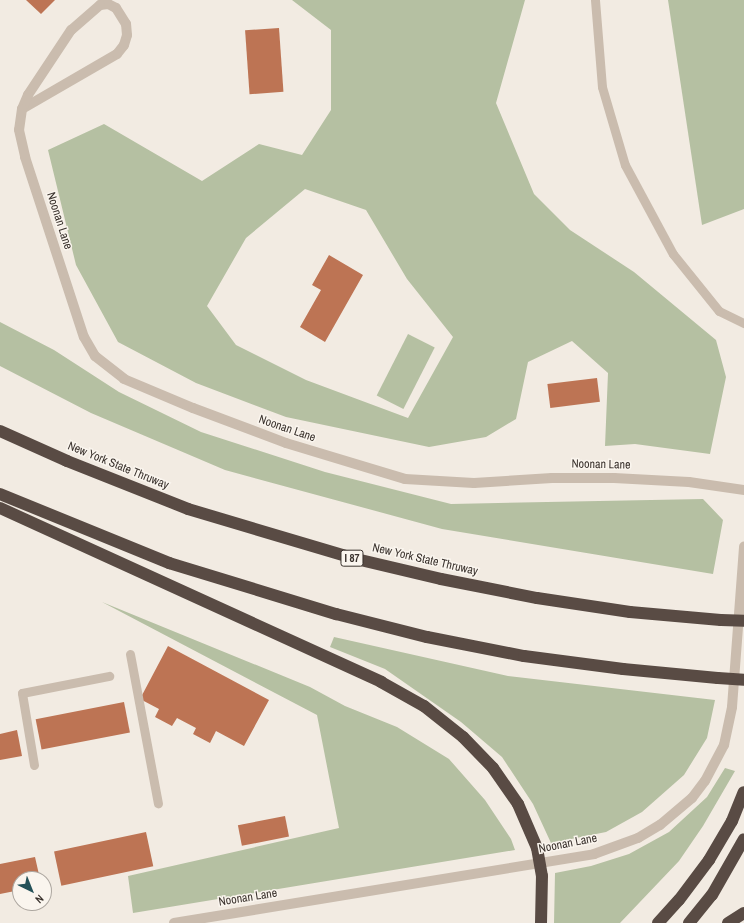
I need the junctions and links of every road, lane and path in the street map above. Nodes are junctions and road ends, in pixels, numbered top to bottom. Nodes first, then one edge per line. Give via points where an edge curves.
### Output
1 (595, 0) edge
2 (22, 109) junction
3 (744, 323) edge
4 (0, 431) edge
5 (744, 490) edge
6 (0, 494) edge
7 (0, 508) edge
8 (744, 546) edge
9 (744, 621) edge
10 (130, 654) dead end
11 (109, 676) dead end
12 (744, 680) edge
13 (34, 765) dead end
14 (744, 792) edge
15 (158, 803) dead end
16 (744, 839) edge
17 (744, 912) edge
18 (174, 923) edge
19 (541, 923) edge
20 (658, 923) edge
21 (689, 923) edge
22 (728, 923) edge

1 - 3 lane via 602,86 625,165 673,254 719,312
2 - 2 street, Noonan Lane via 117,54 124,45 127,35 126,24 116,8 108,4 100,5 81,19 35,82
2 - 5 street, Noonan Lane via 19,130 22,146 81,330 95,356 124,379 273,438 405,479 451,483 552,478 672,480
4 - 9 highway, New York State Thruway / I 87, bridge via 67,461 188,509 345,556 537,598 630,612
6 - 12 highway, bridge via 169,563 336,614 427,637 524,656 623,669
7 - 19 highway, bridge via 365,674 424,706 463,737 493,768 518,804 537,848 542,876
8 - 18 street, Noonan Lane via 733,701 724,745 705,781 692,798 660,825 638,838 594,854
10 - 15 lane
11 - 13 lane via 22,693
14 - 20 highway via 732,821 709,860
16 - 21 highway via 724,876
17 - 22 highway

